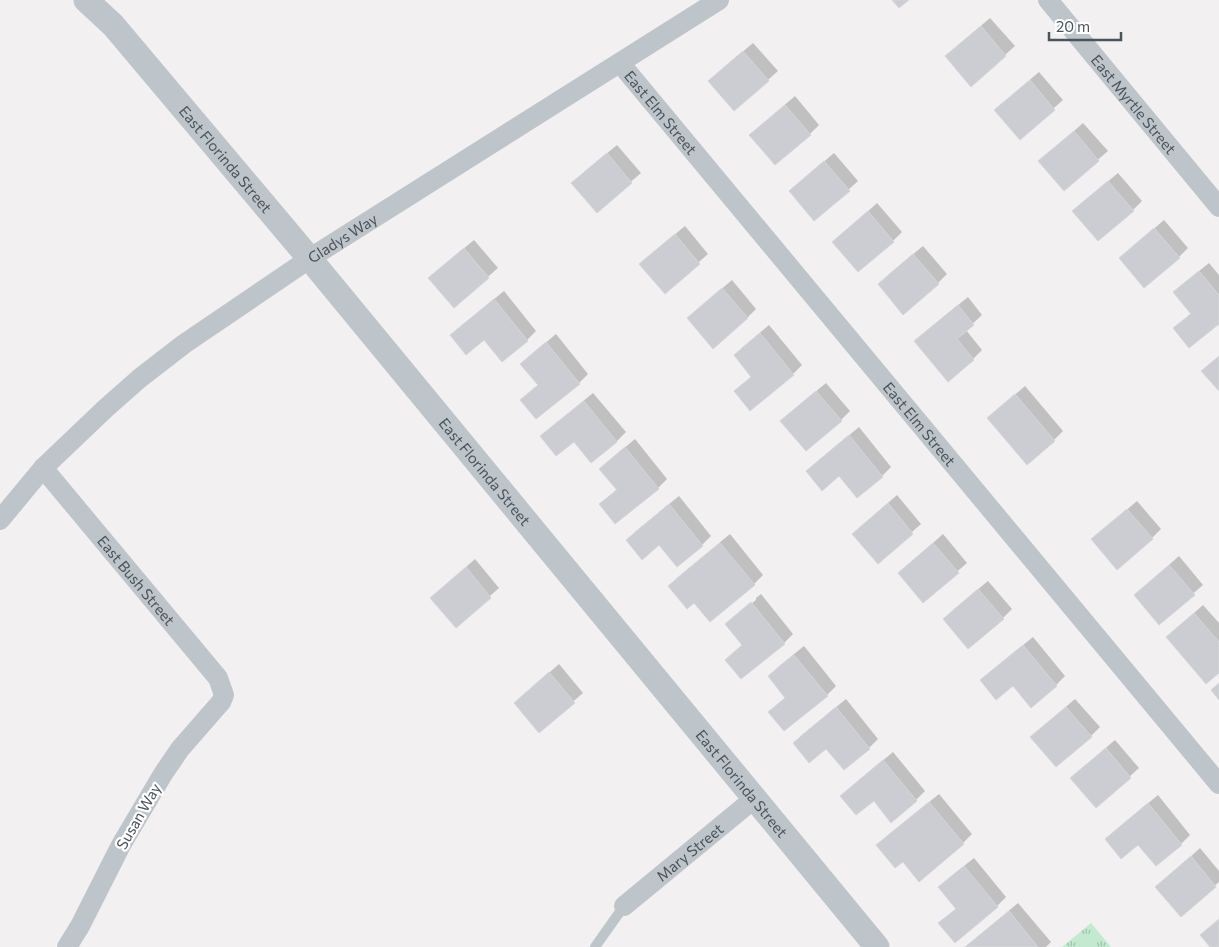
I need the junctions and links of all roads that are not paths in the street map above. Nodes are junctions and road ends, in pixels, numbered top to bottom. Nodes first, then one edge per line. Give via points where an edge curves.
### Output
1 (86, 0) edge
2 (719, 0) edge
3 (1048, 0) edge
4 (620, 63) junction
5 (1219, 206) edge
6 (310, 259) junction
7 (43, 468) junction
8 (0, 520) edge
9 (224, 695) joint
10 (1219, 784) edge
11 (755, 798) junction
12 (624, 906) joint
13 (68, 947) edge
14 (595, 947) edge
15 (877, 947) edge

1 - 6 street, East Florinda Street via 113,25
2 - 4 street, Gladys Way
3 - 5 street, East Myrtle Street
4 - 6 street, Gladys Way
4 - 10 street, East Elm Street
6 - 7 street, Gladys Way via 184,344 140,378
6 - 11 street, East Florinda Street
7 - 8 street, Gladys Way
7 - 9 street, East Bush Street via 218,678
9 - 13 street, Susan Way via 163,774 121,845
11 - 12 street, Mary Street
11 - 15 street, East Florinda Street
12 - 14 lane

